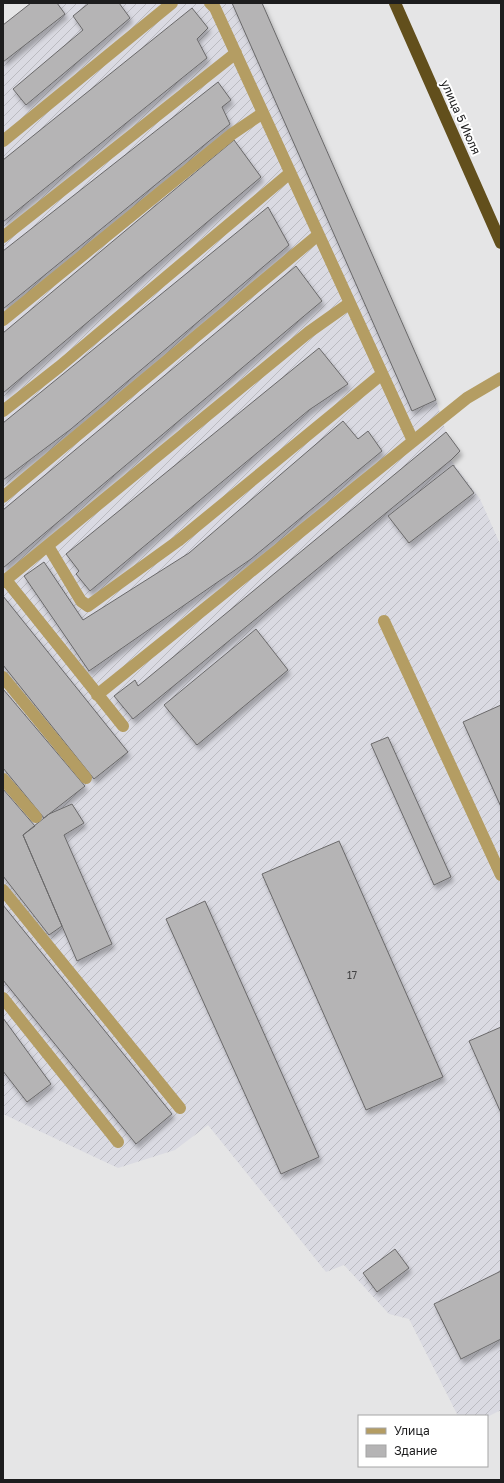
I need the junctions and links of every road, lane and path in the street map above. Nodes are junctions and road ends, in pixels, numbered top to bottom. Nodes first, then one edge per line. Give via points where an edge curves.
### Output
1 (172, 3) edge
2 (210, 3) edge
3 (395, 3) edge
4 (236, 54) junction
5 (263, 113) junction
6 (3, 141) edge
7 (290, 173) junction
8 (318, 235) junction
9 (3, 237) edge
10 (501, 243) edge
11 (350, 304) junction
12 (3, 320) edge
13 (382, 374) junction
14 (501, 378) edge
15 (3, 411) edge
16 (413, 441) junction
17 (3, 496) edge
18 (48, 546) junction
19 (5, 581) edge
20 (384, 621) dead end
21 (3, 677) edge
22 (97, 694) junction
23 (123, 726) dead end
24 (86, 778) dead end
25 (3, 779) edge
26 (36, 817) dead end
27 (501, 875) edge
28 (3, 890) edge
29 (3, 998) edge
30 (180, 1108) dead end
31 (118, 1142) dead end

1 - 6 lane
2 - 4 lane via 215,8
3 - 10 highway, улица 5 Июля
4 - 5 lane
4 - 9 lane
5 - 7 lane
5 - 12 lane via 232,134
7 - 8 lane
7 - 15 lane
8 - 11 lane
8 - 17 lane
11 - 13 lane
11 - 18 lane via 310,332
13 - 16 lane
13 - 18 lane via 178,541 88,606 81,601
14 - 16 lane via 467,398
16 - 22 lane
18 - 19 lane
19 - 22 lane
20 - 27 lane
21 - 24 lane
22 - 23 lane
25 - 26 lane
28 - 30 lane
29 - 31 lane

